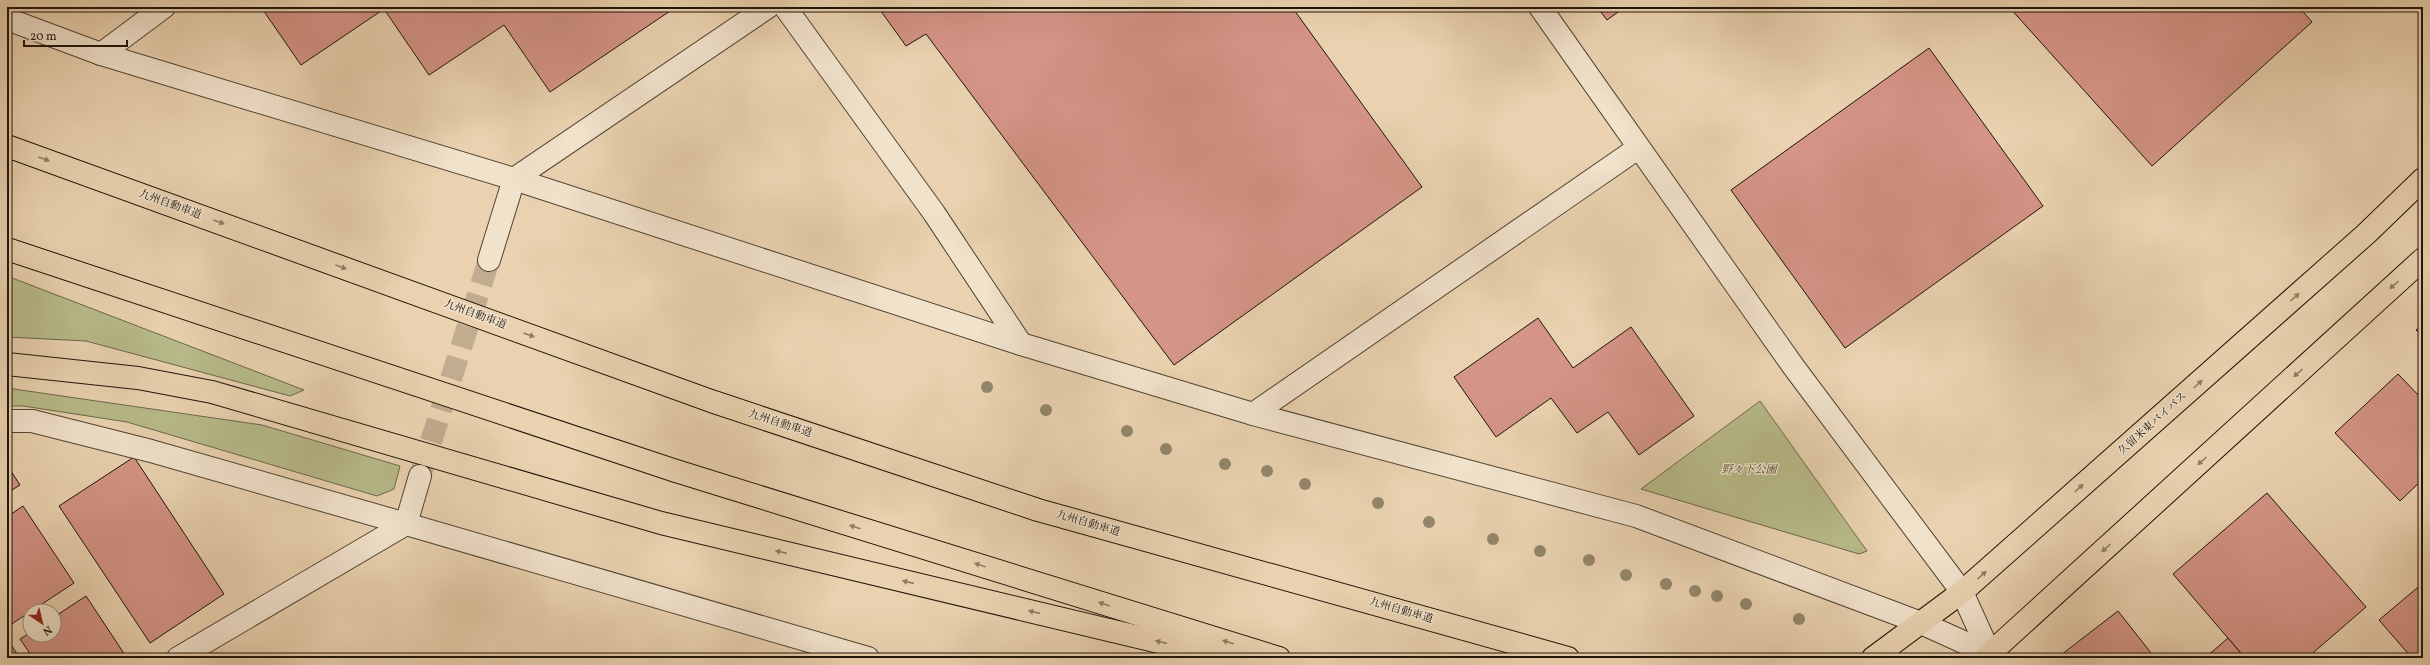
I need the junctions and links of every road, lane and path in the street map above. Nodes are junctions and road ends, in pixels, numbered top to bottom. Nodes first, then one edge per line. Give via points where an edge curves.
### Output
1 (164, 7) edge
2 (768, 7) edge
3 (785, 7) edge
4 (1540, 7) edge
5 (7, 19) edge
6 (101, 54) junction
7 (7, 146) edge
8 (1638, 148) junction
9 (514, 179) junction
10 (2423, 179) edge
11 (7, 249) edge
12 (2423, 259) edge
13 (489, 260) tunnel mouth
14 (1021, 344) junction
15 (7, 364) edge
16 (1253, 414) junction
17 (7, 421) edge
18 (420, 476) tunnel mouth
19 (406, 524) junction
20 (1962, 592) junction
21 (1921, 623) junction
22 (1990, 657) edge
23 (178, 658) edge
24 (868, 658) edge
25 (1226, 658) edge
26 (1279, 658) edge
27 (1568, 658) edge
28 (1873, 658) edge

1 - 6 street
2 - 9 street
3 - 14 street via 934,213
4 - 8 street
5 - 6 street
6 - 9 street
7 -> 27 highway, 九州自動車道 via 711,401 1030,508
8 - 16 street
8 - 20 street via 1793,366
9 - 13 street
9 - 14 street
20 -> 10 highway, 久留米東バイパス via 2366,234
26 -> 11 highway via 676,472
12 -> 22 highway
14 - 16 street
25 -> 15 highway via 661,524 212,392 138,378
16 - 21 street via 1636,516
17 - 19 street via 32,421 151,451
18 - 19 street
19 - 23 street
19 - 24 street
20 - 21 highway, 久留米東バイパス
20 - 22 street
21 - 22 street
21 - 28 highway, 久留米東バイパス

